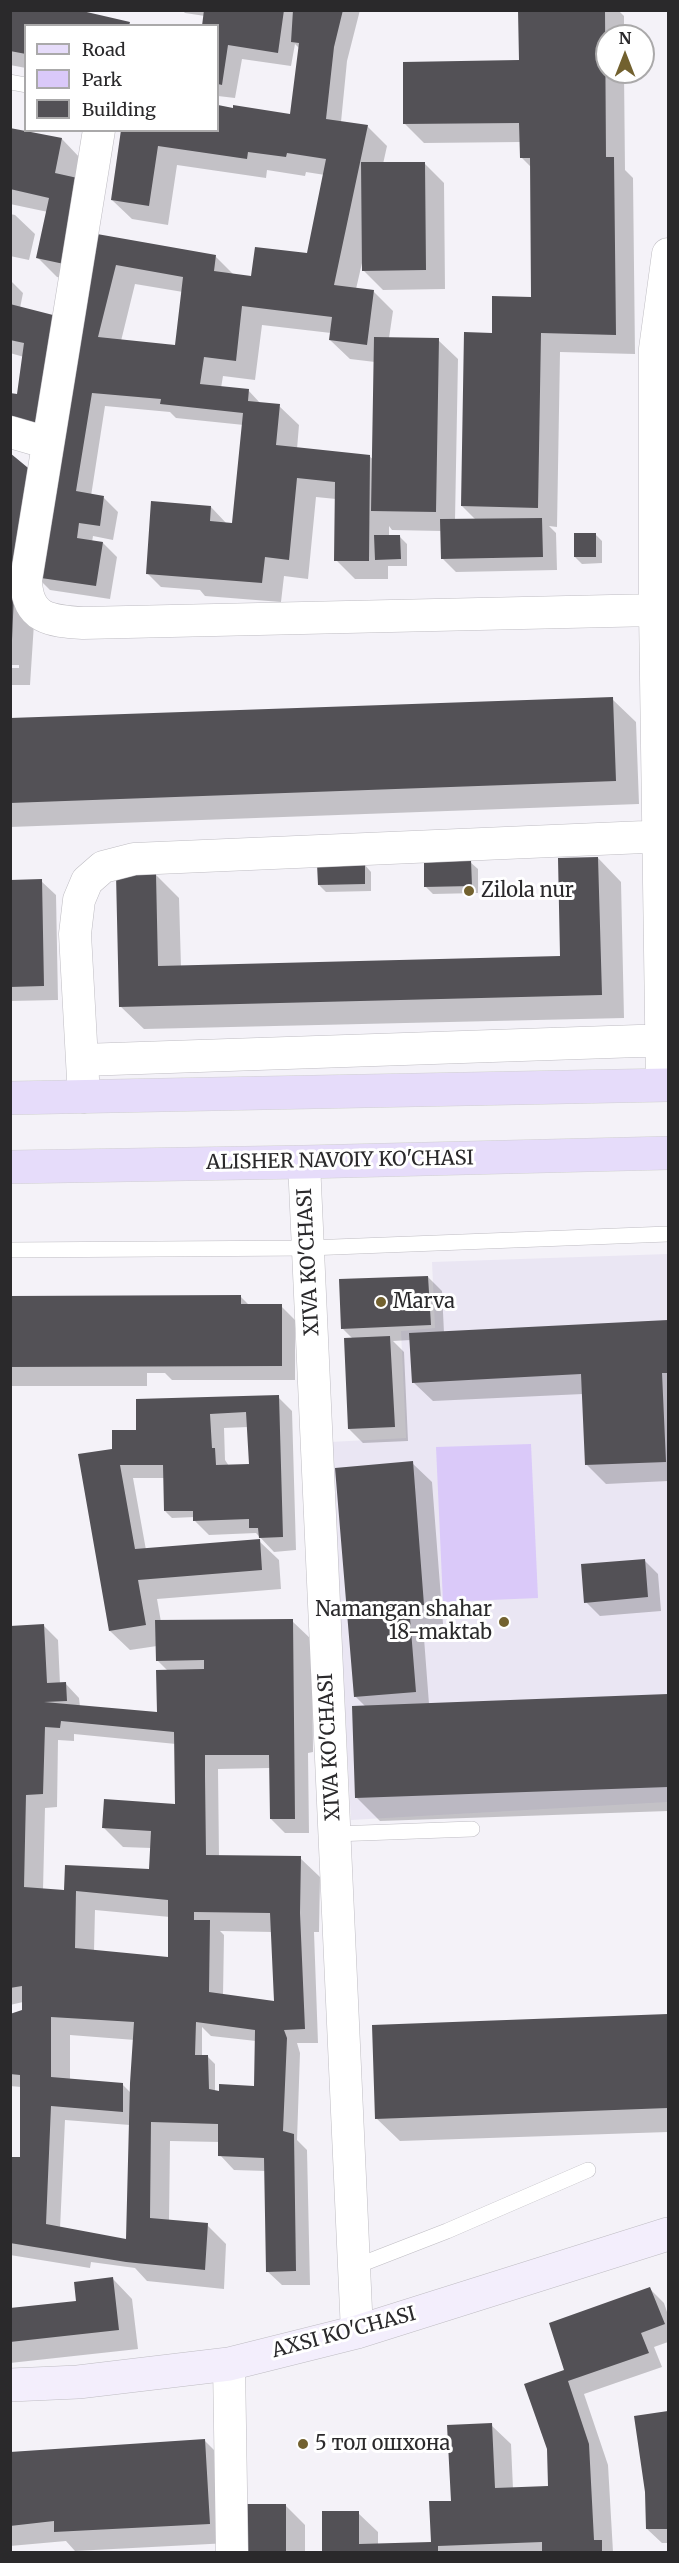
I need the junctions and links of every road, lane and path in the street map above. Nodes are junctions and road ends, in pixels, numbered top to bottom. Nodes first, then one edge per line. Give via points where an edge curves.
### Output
1 (99, 132) edge
2 (669, 254) edge
3 (662, 401) edge
4 (10, 432) edge
5 (48, 443) junction
6 (655, 610) junction
7 (663, 750) edge
8 (664, 837) edge
9 (665, 1040) edge
10 (82, 1060) junction
11 (666, 1085) edge
12 (84, 1097) junction
13 (10, 1098) edge
14 (669, 1153) edge
15 (304, 1162) junction
16 (10, 1167) edge
17 (669, 1234) edge
18 (308, 1248) junction
19 (10, 1250) edge
20 (472, 1829) dead end
21 (334, 1834) junction
22 (588, 2170) dead end
23 (669, 2234) edge
24 (354, 2267) junction
25 (357, 2332) junction
26 (229, 2364) junction
27 (10, 2385) edge
28 (232, 2553) edge

1 - 5 street
2 - 3 street via 655,349
3 - 6 street
4 - 5 street
5 - 6 street via 26,580 26,596 34,610 47,619 83,623
6 - 7 street
7 - 8 street
8 - 9 street
8 - 10 street via 134,859 103,867 87,881 79,900 75,934
9 - 10 street
9 - 11 street
10 - 12 street
11 - 12 main road
12 - 13 main road
14 - 15 main road, ALISHER NAVOIY KO'CHASI
15 - 16 main road, ALISHER NAVOIY KO'CHASI
15 - 18 street, XIVA KO'CHASI
17 - 18 lane
18 - 19 lane
18 - 21 street, XIVA KO'CHASI
20 - 21 lane
21 - 24 street, XIVA KO'CHASI
22 - 24 lane
23 - 25 street, AXSI KO'CHASI
24 - 25 street, XIVA KO'CHASI
25 - 26 street, AXSI KO'CHASI
26 - 27 street, AXSI KO'CHASI via 78,2382
26 - 28 street

